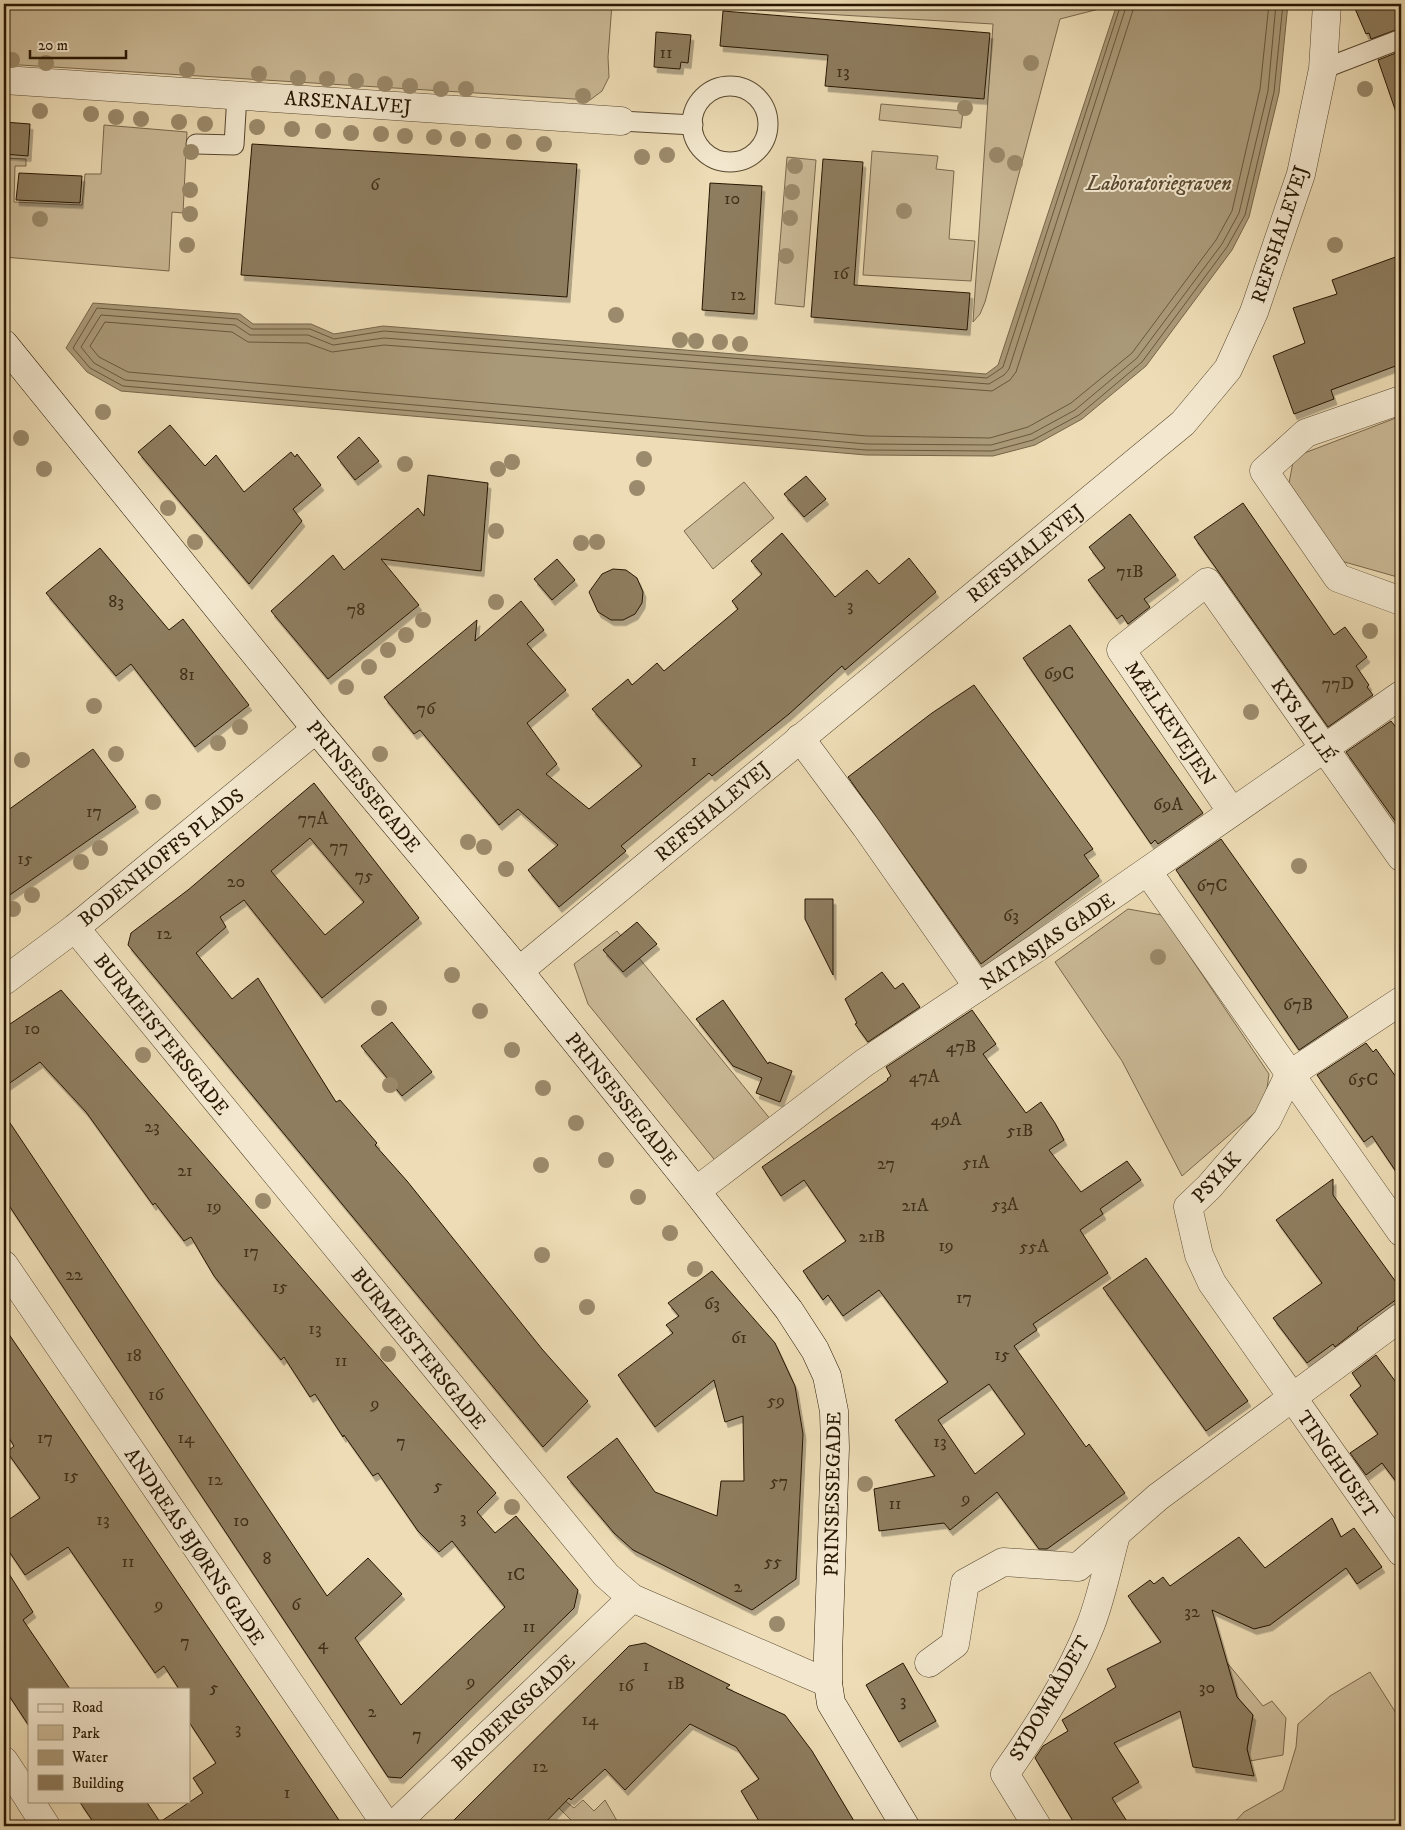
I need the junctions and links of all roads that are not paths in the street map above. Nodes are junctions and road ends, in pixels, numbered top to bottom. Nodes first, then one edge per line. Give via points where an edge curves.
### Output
1 (1327, 4) edge
2 (1401, 39) edge
3 (1323, 69) junction
4 (4, 80) edge
5 (237, 95) junction
6 (621, 121) joint
7 (692, 125) junction
8 (196, 144) dead end
9 (4, 344) edge
10 (1401, 400) edge
11 (1207, 582) joint
12 (1401, 601) edge
13 (1401, 695) edge
14 (316, 729) junction
15 (800, 738) junction
16 (1324, 750) junction
17 (1232, 812) junction
18 (1401, 856) edge
19 (1148, 872) junction
20 (75, 928) junction
21 (519, 971) junction
22 (4, 981) edge
23 (978, 987) junction
24 (1401, 1001) edge
25 (1289, 1075) junction
26 (696, 1191) junction
27 (1401, 1232) edge
28 (4, 1265) edge
29 (1401, 1317) edge
30 (1292, 1399) junction
31 (1116, 1535) junction
32 (1401, 1552) edge
33 (632, 1598) junction
34 (929, 1663) dead end
35 (828, 1683) junction
36 (4, 1761) edge
37 (28, 1798) edge
38 (30, 1802) edge
39 (46, 1826) edge
40 (387, 1826) edge
41 (393, 1826) edge
42 (905, 1826) edge
43 (1036, 1826) edge

1 - 3 street, REFSHALEVEJ
2 - 3 lane
3 - 15 street, REFSHALEVEJ via 1301,174 1254,312 1228,369 1183,423
4 - 5 street, ARSENALVEJ
5 - 6 street, ARSENALVEJ
5 - 8 lane via 234,145
6 - 7 lane, ARSENALVEJ
7 - 7 lane via 701,100 710,92 736,86 758,98 768,123 766,136 751,156 727,162 704,152
9 - 14 street, PRINSESSEGADE
10 - 12 street via 1306,434 1264,471 1338,578
11 - 16 street, KYS ALLÉ
11 - 17 street, MÆLKEVEJEN via 1121,650
13 - 16 street, NATASJAS GADE
14 - 20 street, BODENHOFFS PLADS
14 - 21 street, PRINSESSEGADE
15 - 21 street, REFSHALEVEJ
15 - 23 street
16 - 17 street, NATASJAS GADE
16 - 18 street, KYS ALLÉ
17 - 19 street, NATASJAS GADE
19 - 23 street, NATASJAS GADE
19 - 25 street
20 - 22 street, BODENHOFFS PLADS
20 - 33 street, BURMEISTERSGADE via 606,1575
21 - 26 street, PRINSESSEGADE
23 - 26 street, NATASJAS GADE via 864,1063
24 - 25 street
25 - 27 street
25 - 30 street, PSYAK via 1267,1120 1188,1207 1199,1255 1212,1284
26 - 35 street, PRINSESSEGADE via 789,1310 815,1350 827,1376 834,1411 835,1448
28 - 40 street, ANDREAS BJØRNS GADE
29 - 30 street
30 - 31 street via 1158,1497
30 - 32 street, TINGHUSET
31 - 34 street via 1078,1567 1003,1562 965,1583 955,1644
31 - 43 street, SYDOMRÅDET via 1091,1623 1067,1676 1005,1774
33 - 35 street, BURMEISTERSGADE
33 - 41 street, BROBERGSGADE
35 - 42 street, PRINSESSEGADE via 831,1703
36 - 37 street
38 - 39 street

